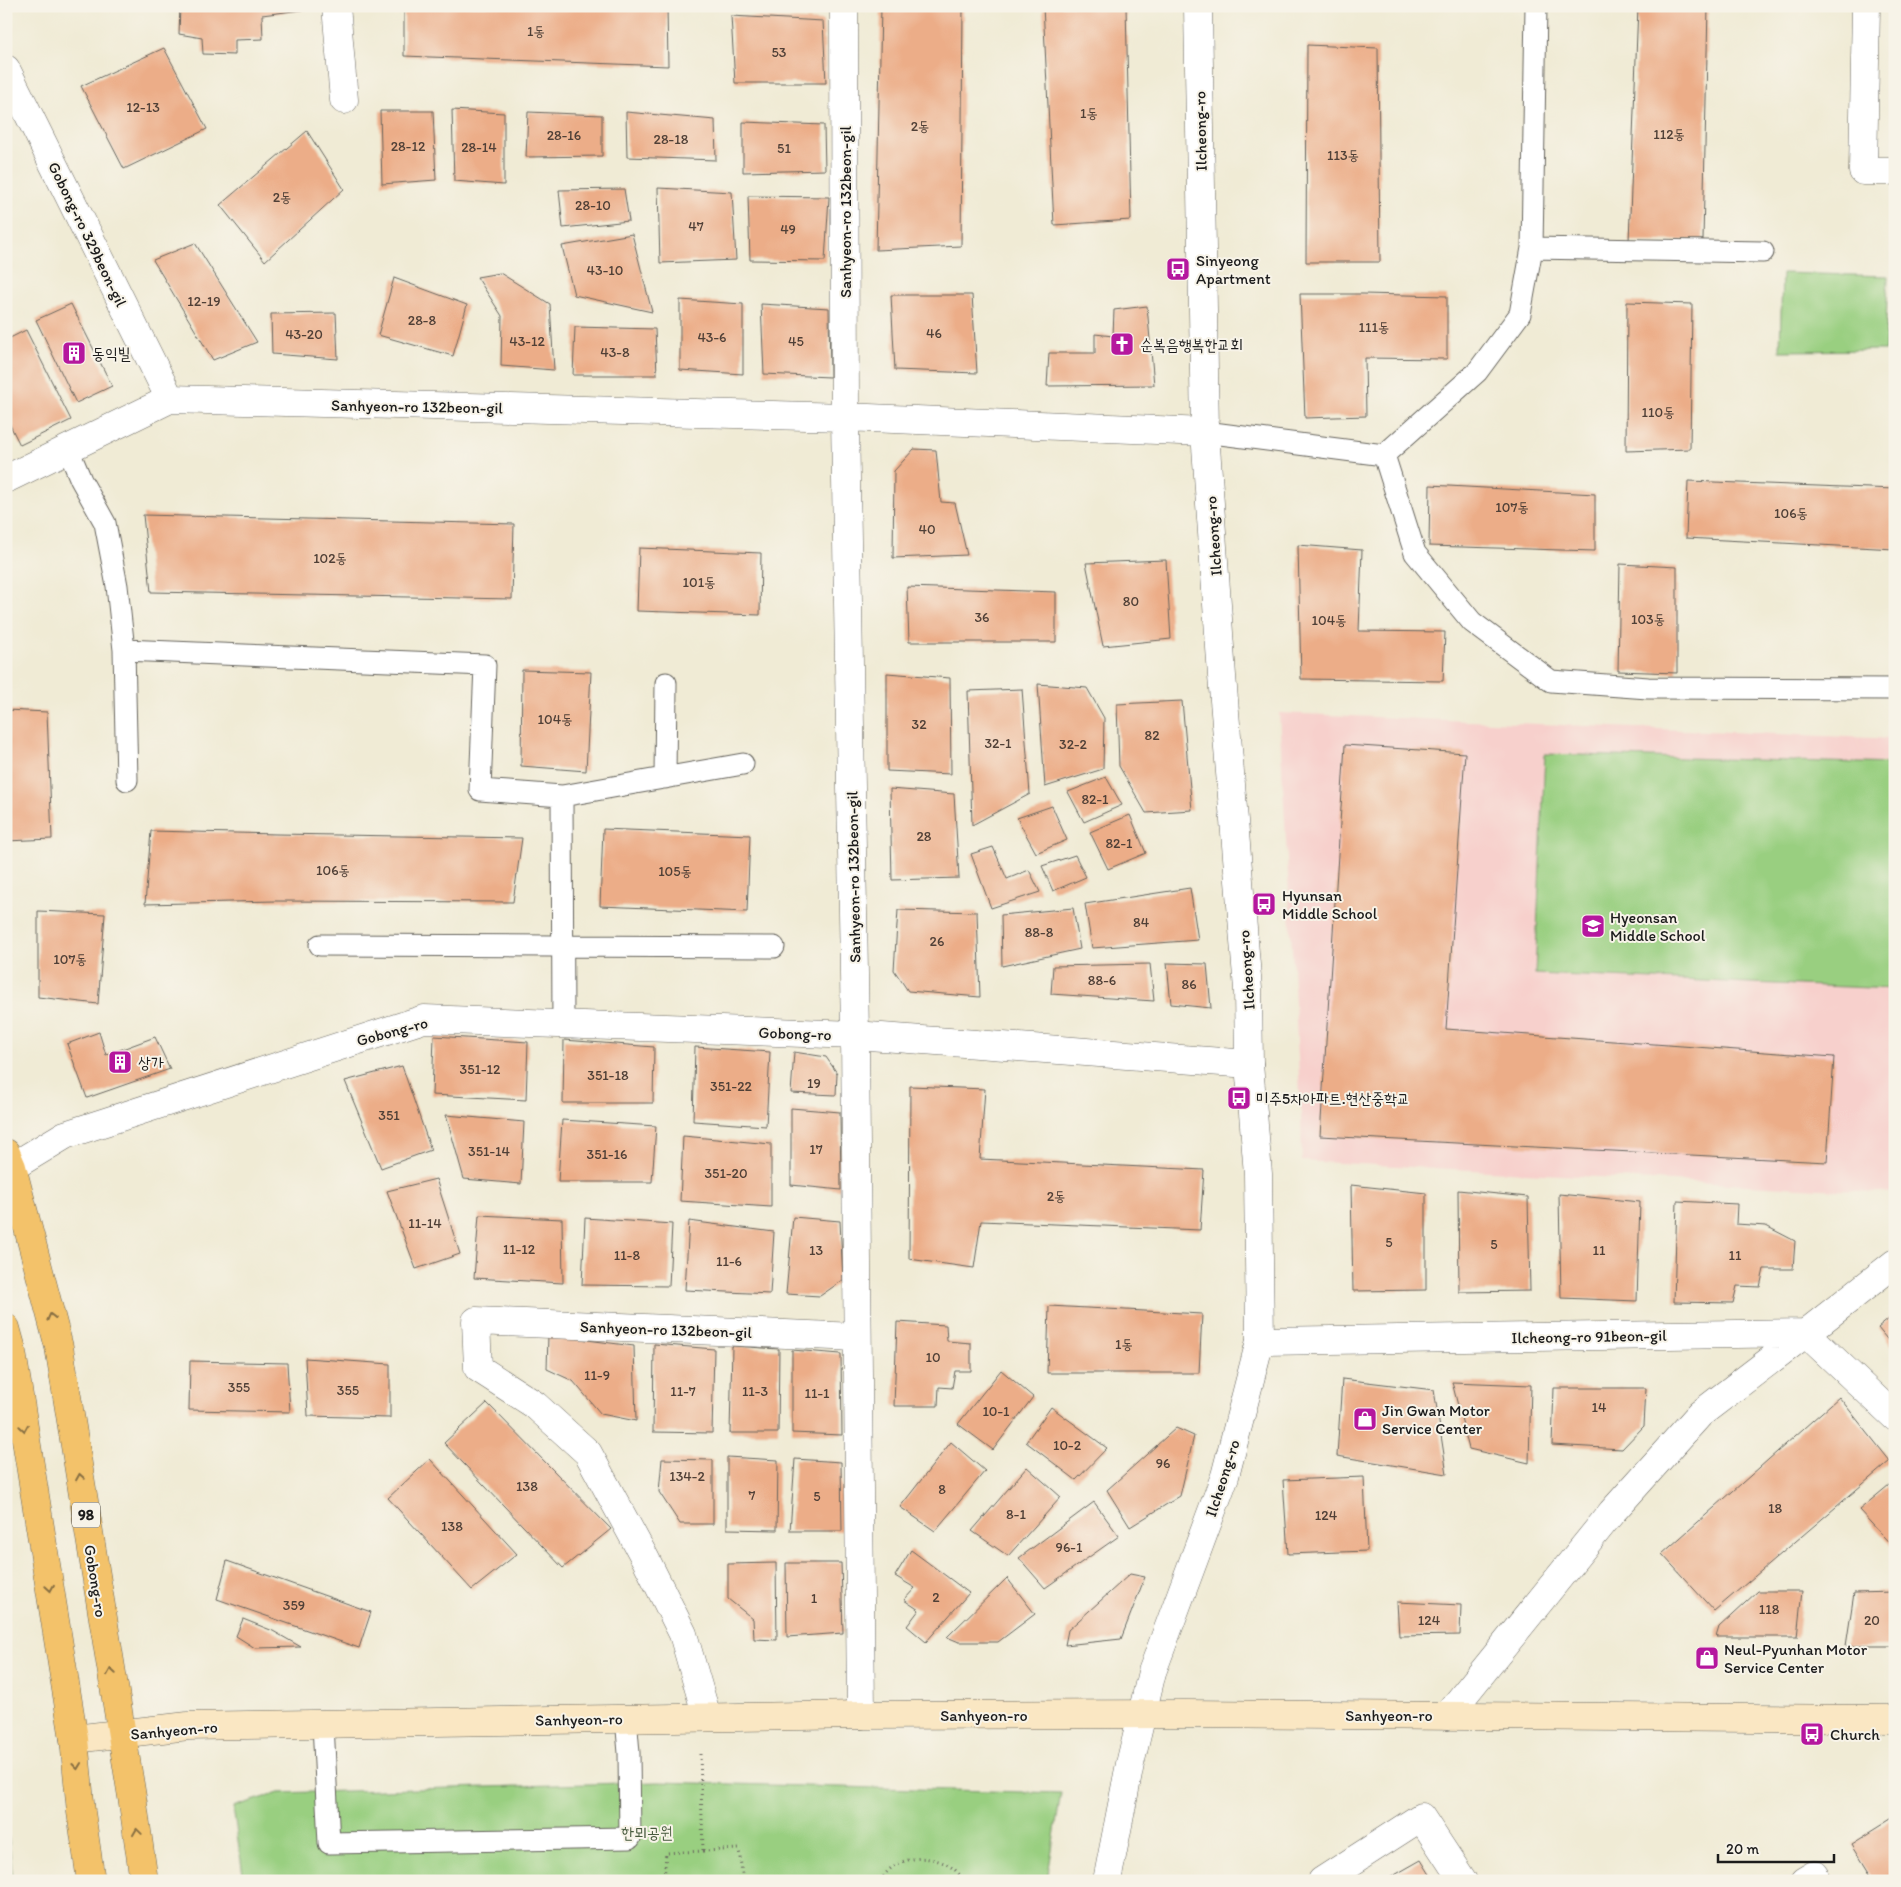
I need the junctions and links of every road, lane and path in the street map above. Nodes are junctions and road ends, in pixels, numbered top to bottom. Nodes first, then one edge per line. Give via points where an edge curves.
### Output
1 (336, 6) edge
2 (844, 6) edge
3 (1198, 6) edge
4 (1536, 6) edge
5 (1866, 6) edge
6 (6, 69) edge
7 (344, 100) dead end
8 (1895, 171) edge
9 (1532, 248) junction
10 (1763, 252) dead end
11 (170, 399) junction
12 (845, 417) junction
13 (1205, 432) junction
14 (68, 449) junction
15 (1384, 455) junction
16 (6, 479) edge
17 (124, 650) junction
18 (666, 683) dead end
19 (1895, 689) edge
20 (743, 764) dead end
21 (665, 778) junction
22 (127, 780) dead end
23 (562, 796) junction
24 (320, 946) dead end
25 (563, 946) junction
26 (774, 947) dead end
27 (563, 1024) junction
28 (855, 1035) junction
29 (1250, 1064) junction
30 (9, 1160) edge
31 (1895, 1263) edge
32 (6, 1328) edge
33 (1806, 1333) junction
34 (858, 1337) junction
35 (1260, 1341) junction
36 (1895, 1417) edge
37 (861, 1715) junction
38 (1142, 1715) junction
39 (1447, 1716) junction
40 (707, 1717) junction
41 (626, 1718) junction
42 (1895, 1718) edge
43 (323, 1724) junction
44 (121, 1734) junction
45 (74, 1739) junction
46 (700, 1754) dead end
47 (703, 1851) junction
48 (91, 1881) edge
49 (144, 1881) edge
50 (664, 1881) edge
51 (743, 1881) edge
52 (881, 1881) edge
53 (964, 1881) edge
54 (1107, 1881) edge
55 (1322, 1881) edge
56 (1463, 1881) edge
57 (1804, 1881) edge
58 (1818, 1881) edge

1 - 7 street
2 - 12 street, Sanhyeon-ro 132beon-gil
3 - 13 street, Ilcheong-ro
4 - 9 lane
5 - 8 street via 1863,171
6 - 11 street, Gobong-ro 329beon-gil
9 - 10 lane
9 - 15 lane via 1520,314 1477,372
11 - 12 street, Sanhyeon-ro 132beon-gil
11 - 14 street, Sanhyeon-ro 132beon-gil
12 - 13 street
12 - 28 street, Sanhyeon-ro 132beon-gil
13 - 15 lane
13 - 29 street, Ilcheong-ro via 1248,989
14 - 16 street, Sanhyeon-ro 132beon-gil
14 - 17 lane via 105,523 117,586
15 - 19 lane via 1415,553 1472,622 1551,681 1648,688
17 - 22 lane
17 - 23 lane via 485,665 480,790
18 - 21 lane
20 - 21 lane
21 - 23 lane
23 - 25 lane
24 - 25 lane
25 - 26 lane
25 - 27 lane
27 - 28 street, Gobong-ro
27 - 30 street, Gobong-ro via 424,1019 65,1136
28 - 29 street
28 - 34 street, Sanhyeon-ro 132beon-gil
29 - 35 street, Ilcheong-ro via 1258,1174
44 -> 30 main road, Gobong-ro / 98 via 59,1347
31 - 33 street
32 -> 45 main road
33 - 35 street, Ilcheong-ro 91beon-gil
33 - 36 street
33 - 39 street via 1700,1414 1612,1512
34 - 37 street, Sanhyeon-ro 132beon-gil
34 - 40 street, Sanhyeon-ro 132beon-gil via 476,1321 478,1368 535,1405 588,1453 684,1634
35 - 38 street, Ilcheong-ro via 1225,1476 1152,1672
37 - 38 main road, Sanhyeon-ro
37 - 40 main road, Sanhyeon-ro
38 - 39 main road, Sanhyeon-ro
38 - 54 street, Ilcheong-ro
39 - 42 main road, Sanhyeon-ro
40 - 41 main road, Sanhyeon-ro
41 - 43 main road, Sanhyeon-ro
41 - 43 lane via 630,1753 630,1838 329,1843
43 - 44 main road, Sanhyeon-ro via 188,1726
44 - 45 main road, Sanhyeon-ro
49 -> 44 main road, Gobong-ro / 98
45 -> 48 main road
46 - 47 path
47 - 50 path via 666,1853
47 - 51 path via 739,1849
52 - 53 path via 888,1870 919,1858 950,1866
55 - 56 street via 1421,1817
57 - 58 street via 1814,1875

